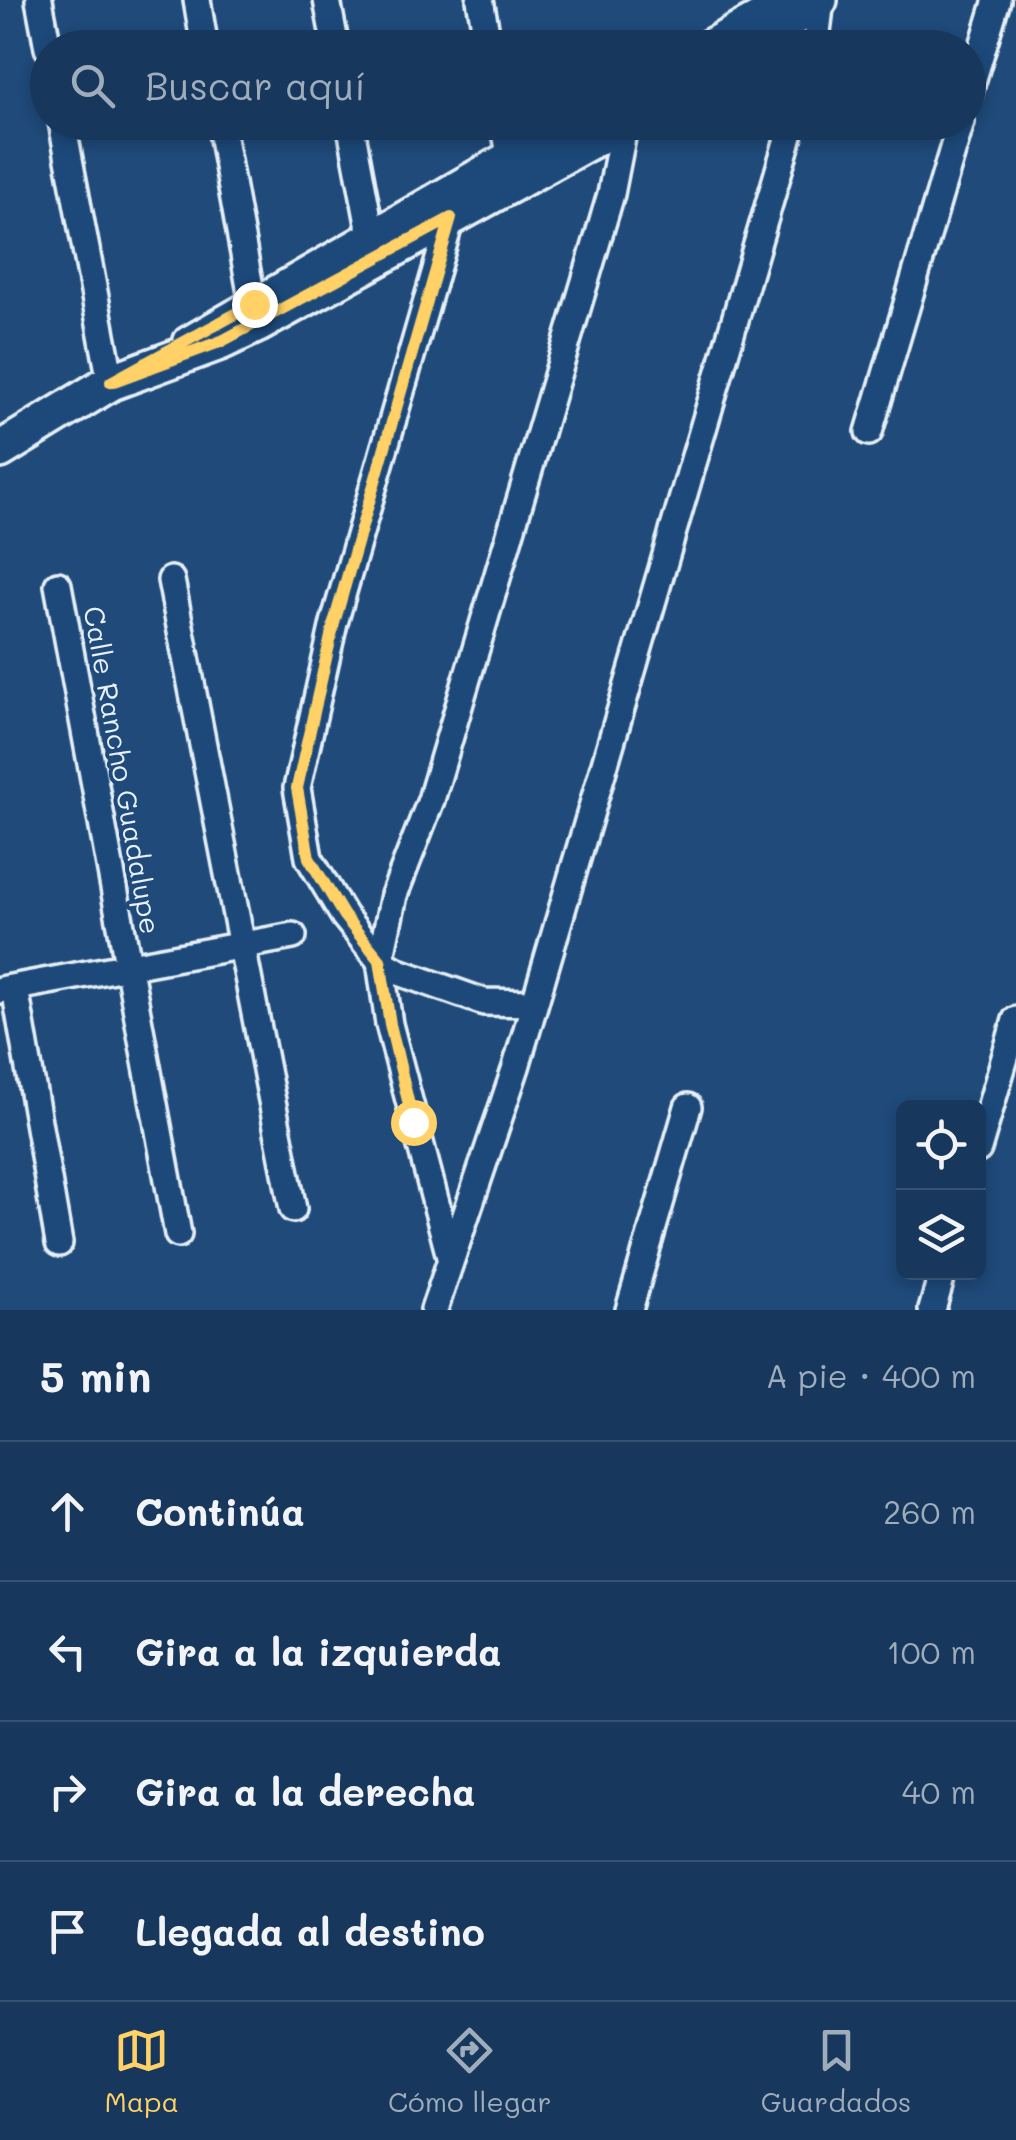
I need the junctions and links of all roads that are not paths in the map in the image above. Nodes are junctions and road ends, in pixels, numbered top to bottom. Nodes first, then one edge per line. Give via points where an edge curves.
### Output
1 (39, 0) edge
2 (196, 0) edge
3 (328, 0) edge
4 (480, 0) edge
5 (820, 0) edge
6 (996, 0) edge
7 (780, 10) edge
8 (45, 30) edge
9 (202, 30) edge
10 (333, 30) edge
11 (486, 30) edge
12 (738, 30) edge
13 (763, 30) edge
14 (820, 30) edge
15 (986, 34) edge
16 (65, 140) edge
17 (223, 140) edge
18 (353, 140) edge
19 (507, 140) edge
20 (546, 140) edge
21 (553, 140) edge
22 (621, 140) edge
23 (788, 140) edge
24 (955, 140) edge
25 (510, 154) junction
26 (446, 206) junction
27 (371, 234) junction
28 (254, 304) junction
29 (111, 382) junction
30 (870, 432) dead end
31 (0, 450) edge
32 (171, 580) dead end
33 (58, 585) dead end
34 (293, 936) dead end
35 (242, 946) junction
36 (380, 960) junction
37 (128, 966) junction
38 (7, 989) edge
39 (534, 1003) junction
40 (1016, 1020) edge
41 (688, 1108) dead end
42 (986, 1122) edge
43 (293, 1209) dead end
44 (178, 1234) dead end
45 (60, 1243) dead end
46 (450, 1257) junction
47 (940, 1280) edge
48 (434, 1310) edge
49 (629, 1310) edge
50 (932, 1310) edge

1 - 8 street
2 - 9 street
3 - 10 street
4 - 11 street
5 - 7 street
5 - 14 street
6 - 15 street
7 - 12 street
7 - 13 street
16 - 29 street
17 - 28 street
18 - 27 street
19 - 25 street
20 - 25 street
21 - 26 street
22 - 36 street via 611,194 431,800 394,895
23 - 39 street
24 - 30 street
25 - 26 street
26 - 27 street
26 - 29 street via 222,341
26 - 36 street via 334,623 297,788 309,858
27 - 28 street
28 - 29 street
29 - 31 street
32 - 35 street
33 - 37 street, Calle Rancho Guadalupe
34 - 35 street
35 - 37 street
35 - 43 street
36 - 39 street via 484,1002
36 - 46 street
37 - 38 street
37 - 44 street, Calle Rancho Guadalupe
38 - 45 street
39 - 46 street
40 - 42 street
41 - 49 street
46 - 48 street
47 - 50 street

